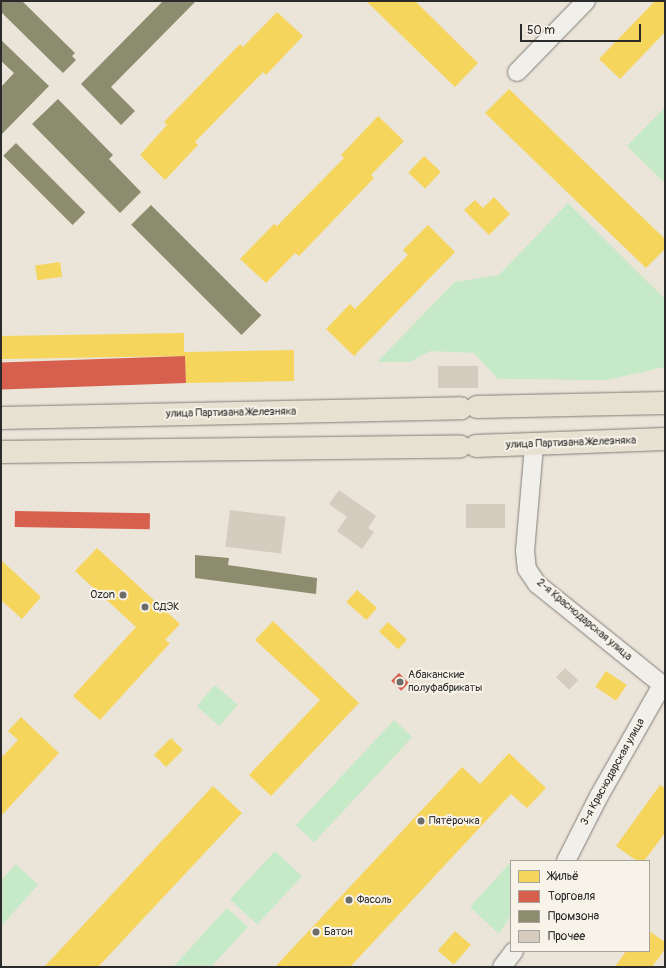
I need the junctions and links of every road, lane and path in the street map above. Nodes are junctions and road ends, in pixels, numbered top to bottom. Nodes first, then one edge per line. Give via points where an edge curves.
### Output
1 (586, 1) edge
2 (517, 72) dead end
3 (665, 403) edge
4 (1, 418) edge
5 (665, 439) edge
6 (534, 446) junction
7 (1, 452) edge
8 (664, 686) edge
9 (567, 860) edge
10 (513, 952) edge
11 (502, 967) edge

1 - 2 street
3 - 4 main road, улица Партизана Железняка
5 - 6 main road, улица Партизана Железняка
6 - 7 main road, улица Партизана Железняка
6 - 8 street, 2-я Краснодарская улица via 525,551 527,569 537,584
8 - 9 street, 3-я Краснодарская улица via 599,796
10 - 11 street

